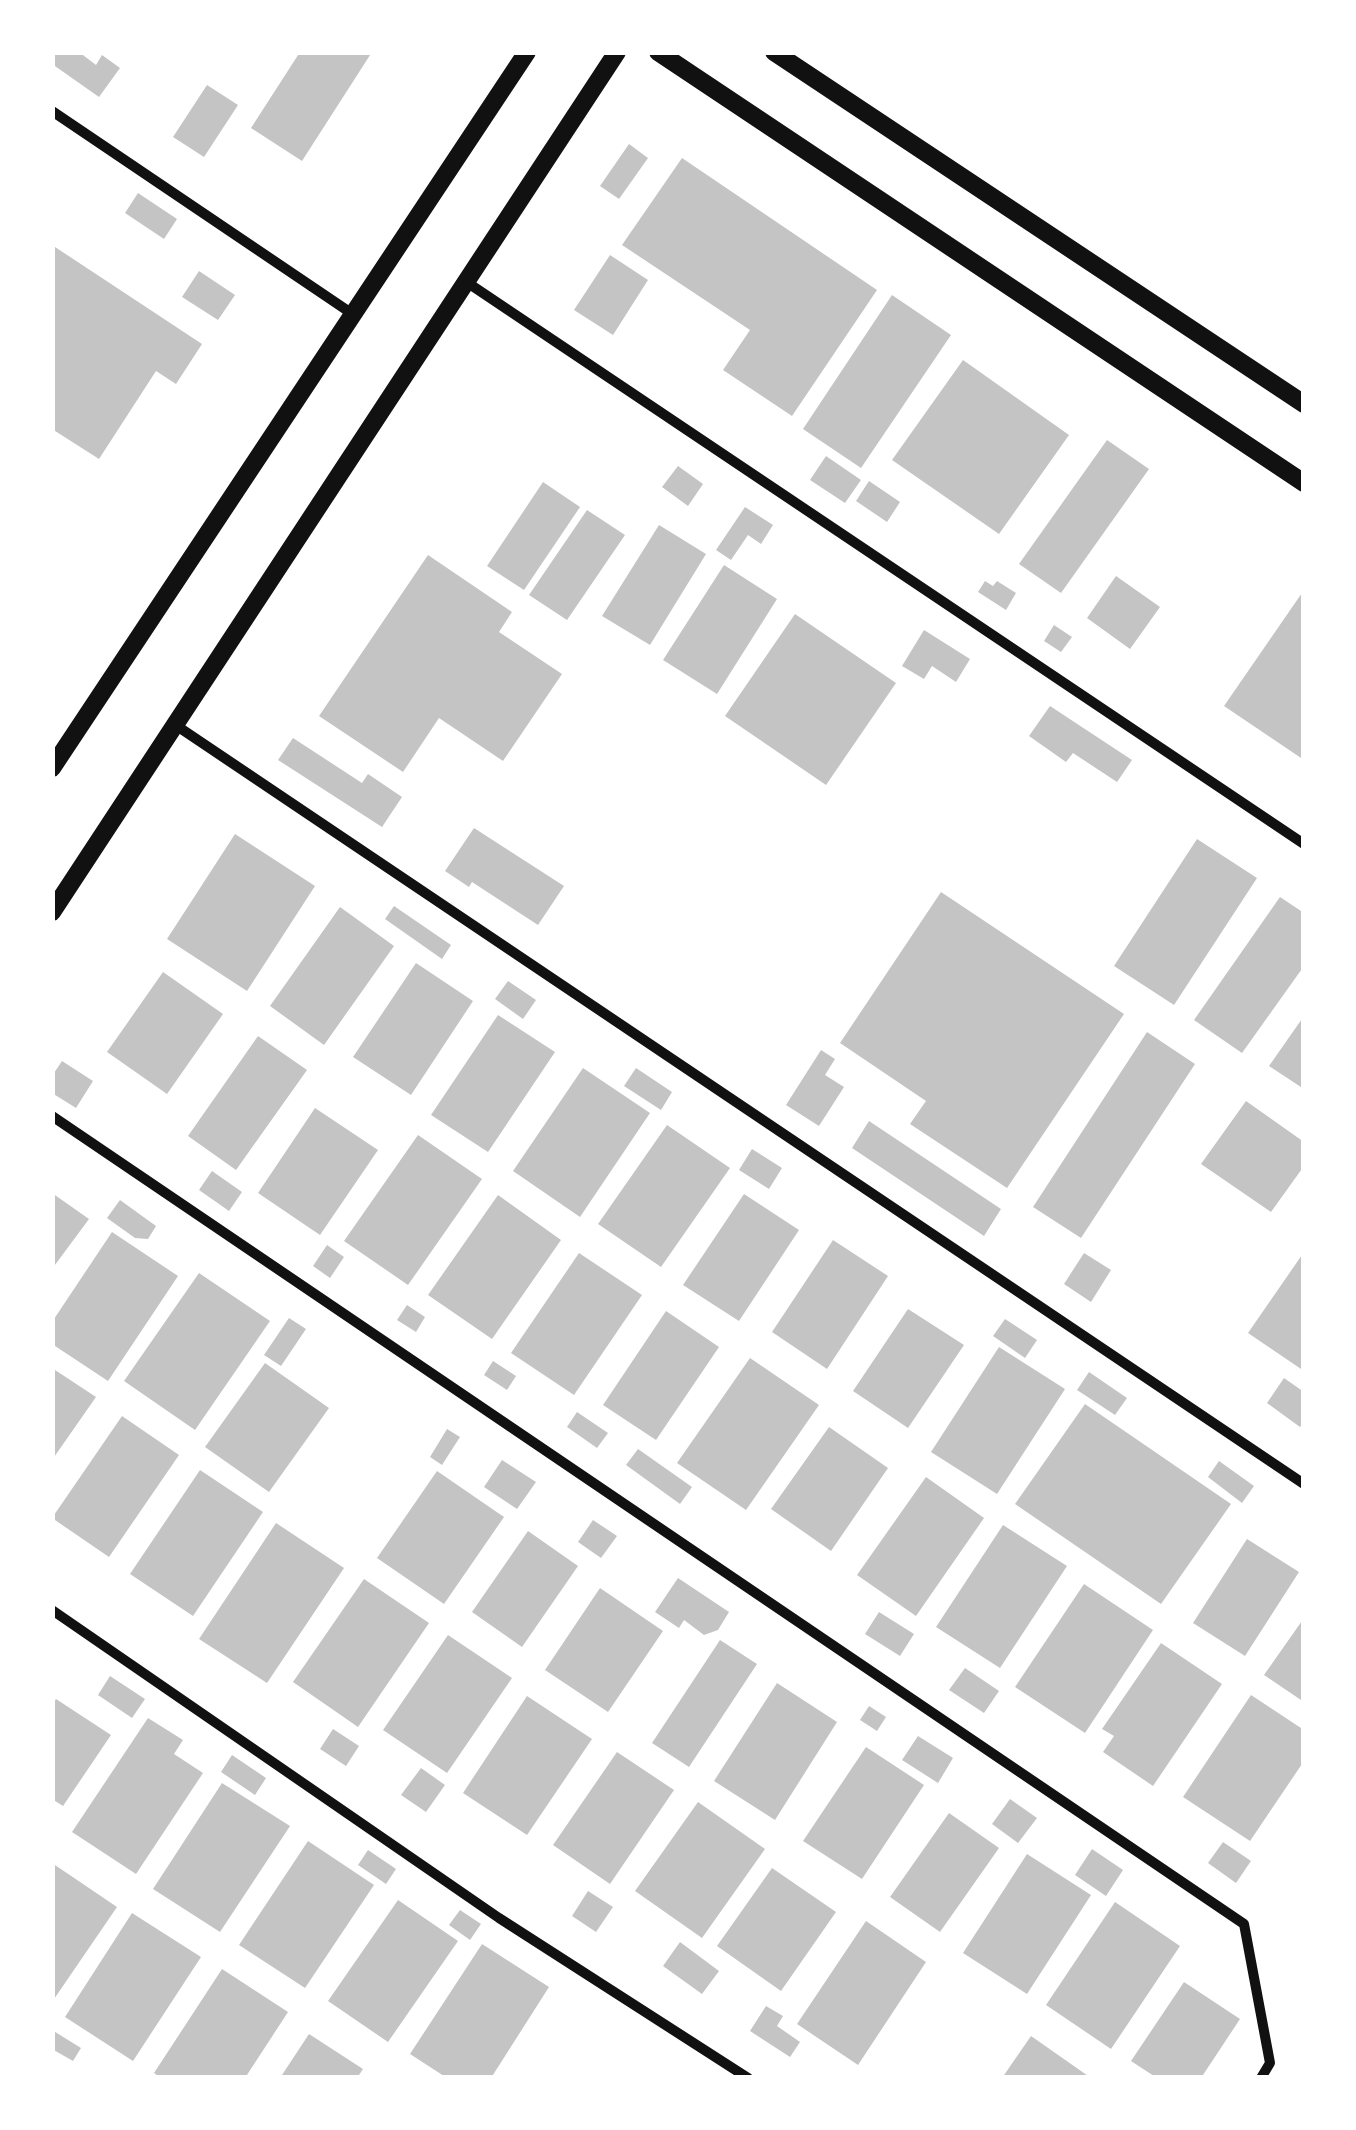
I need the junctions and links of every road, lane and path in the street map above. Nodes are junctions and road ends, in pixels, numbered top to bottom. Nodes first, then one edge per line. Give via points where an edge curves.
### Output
1 (527, 52) edge
2 (617, 52) edge
3 (658, 52) edge
4 (774, 52) edge
5 (52, 111) edge
6 (468, 282) junction
7 (354, 314) junction
8 (1304, 404) edge
9 (1304, 483) edge
10 (177, 726) junction
11 (52, 768) edge
12 (1304, 844) edge
13 (52, 912) edge
14 (52, 1116) edge
15 (1304, 1484) edge
16 (52, 1610) edge
17 (748, 2078) edge
18 (1261, 2078) edge

1 - 7 street
2 - 6 street
3 - 9 street
4 - 8 street
5 - 7 street
6 - 10 street
6 - 12 street
7 - 11 street
10 - 13 street
10 - 15 street
14 - 18 street via 1244,1924 1270,2063
16 - 17 street via 499,1918

